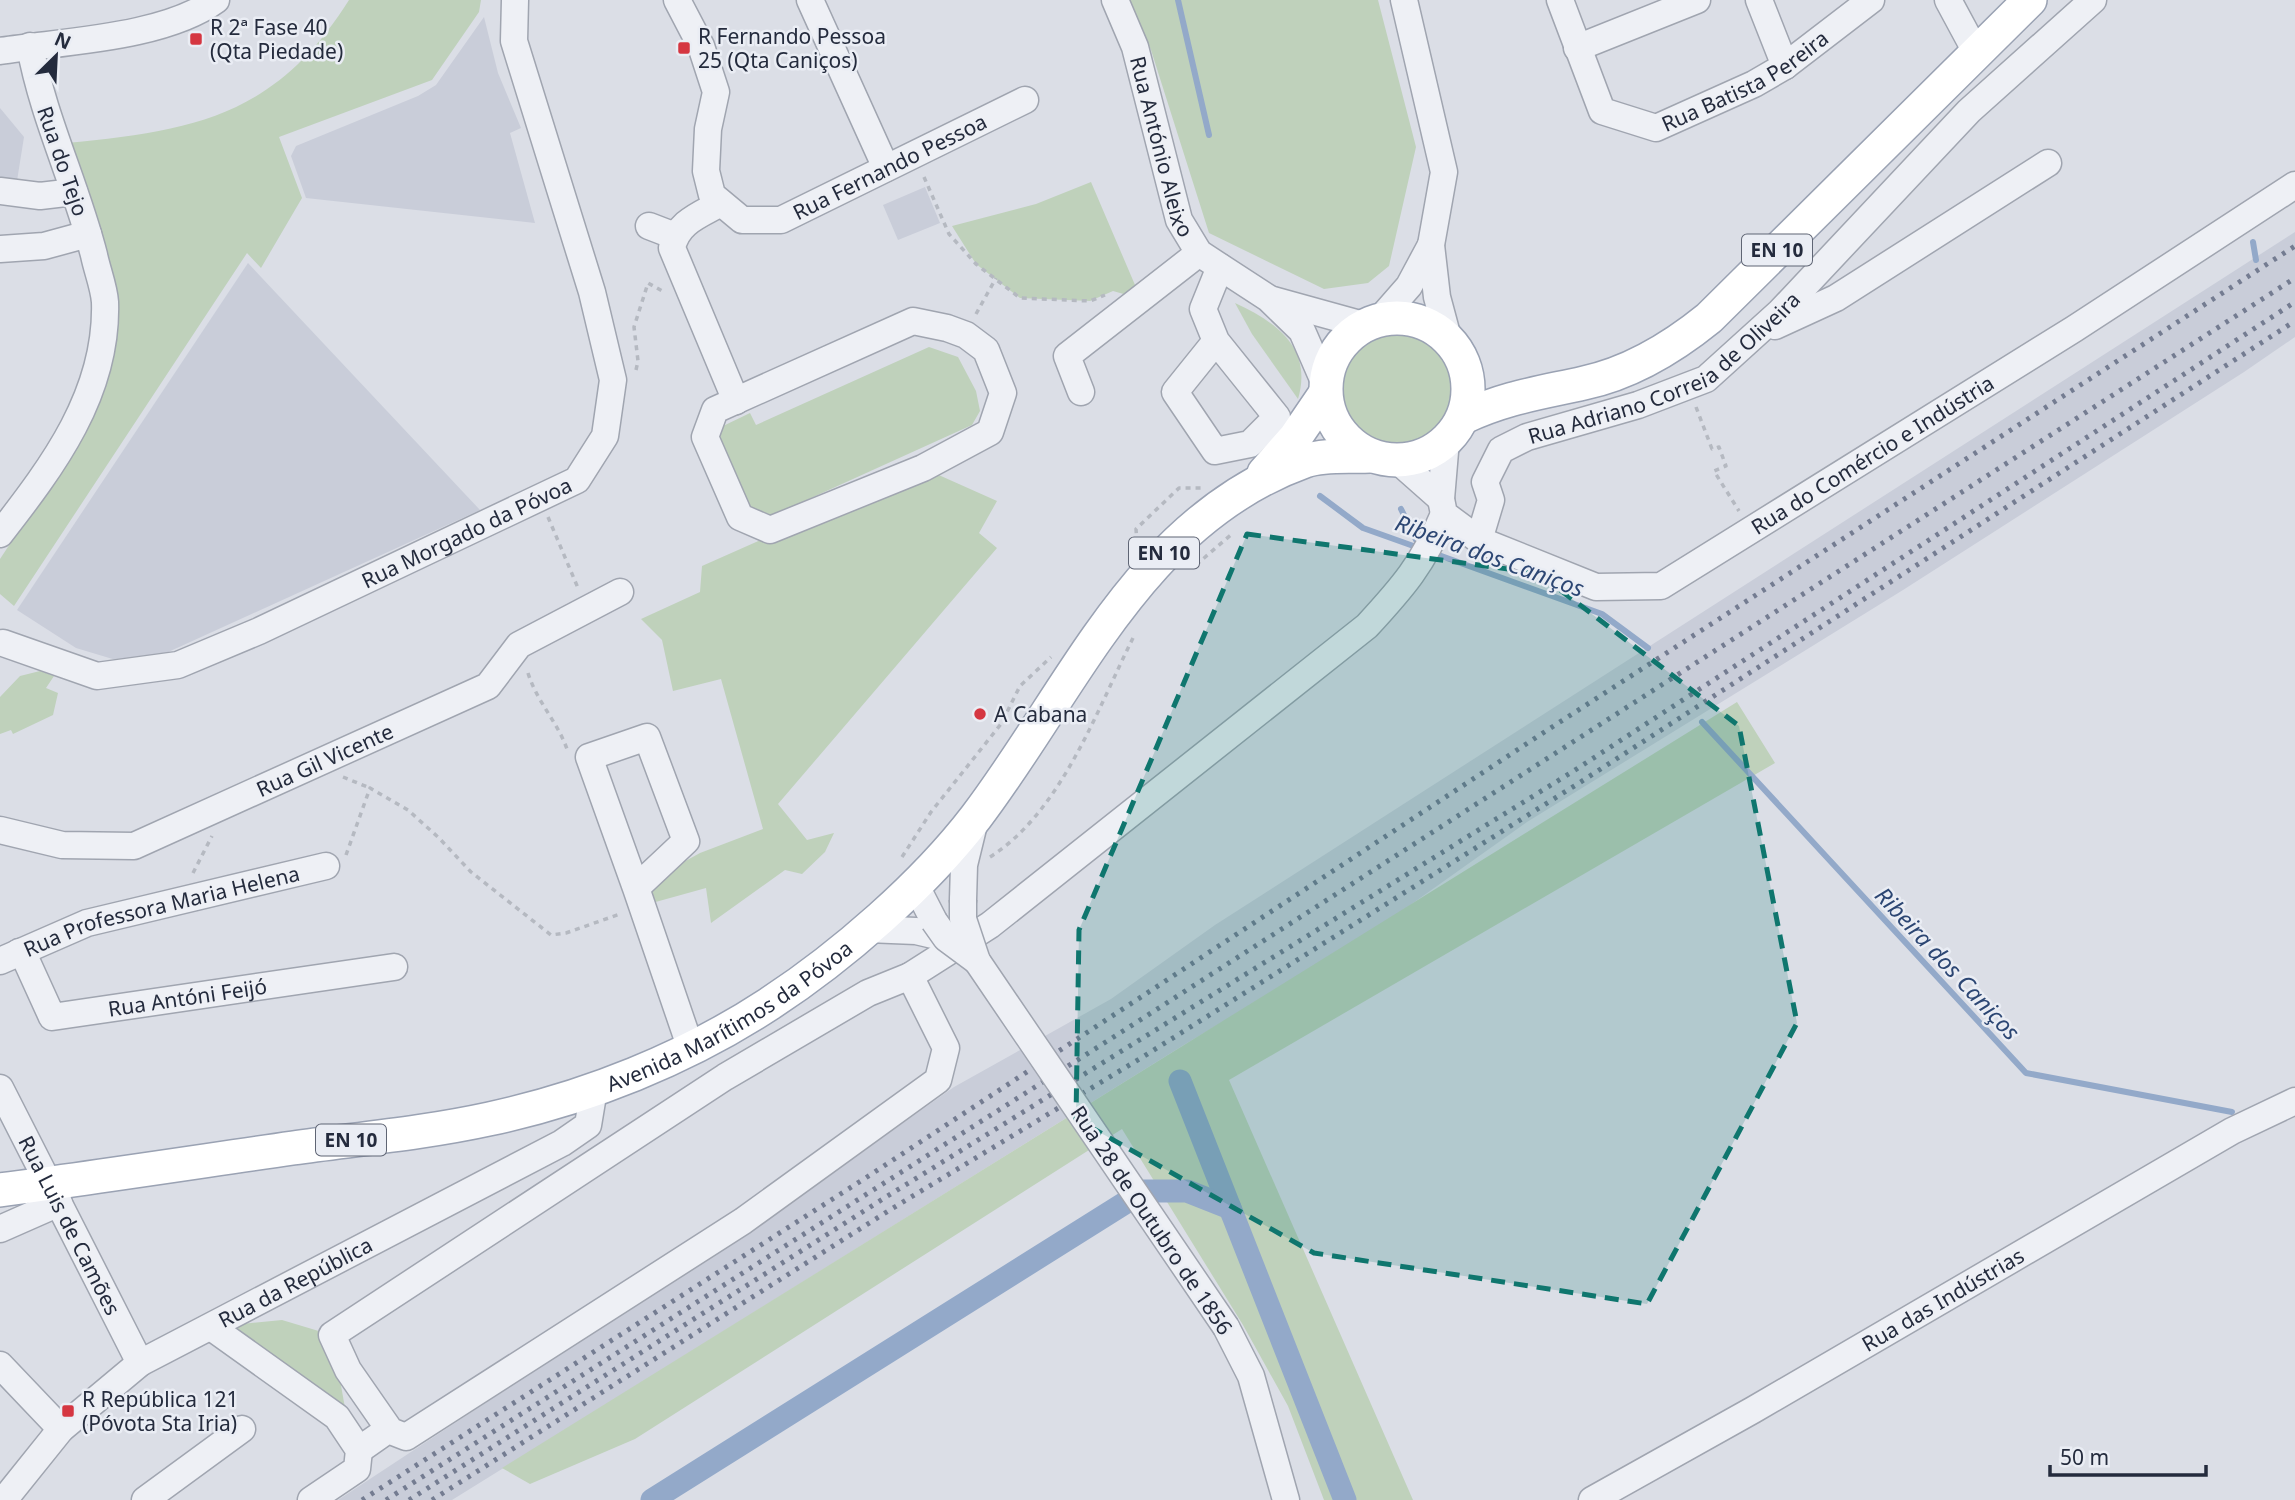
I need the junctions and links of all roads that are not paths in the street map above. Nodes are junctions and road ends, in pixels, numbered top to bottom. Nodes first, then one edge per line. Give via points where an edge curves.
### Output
1 (216, 0) edge
2 (515, 0) edge
3 (677, 0) edge
4 (810, 0) edge
5 (1115, 0) edge
6 (1404, 0) edge
7 (1560, 0) edge
8 (1697, 0) edge
9 (1759, 0) edge
10 (1871, 0) edge
11 (1948, 0) edge
12 (2030, 0) edge
13 (2094, 0) edge
14 (30, 46) junction
15 (1577, 48) junction
16 (0, 51) edge
17 (1976, 52) junction
18 (1784, 66) junction
19 (1943, 85) junction
20 (1025, 100) dead end
21 (1969, 111) junction
22 (2048, 163) dead end
23 (886, 169) junction
24 (2295, 185) edge
25 (0, 191) edge
26 (74, 192) junction
27 (722, 203) junction
28 (649, 226) dead end
29 (88, 234) junction
30 (675, 236) junction
31 (1431, 245) junction
32 (0, 249) edge
33 (1210, 260) junction
34 (1268, 298) junction
35 (1374, 322) junction
36 (1754, 336) junction
37 (1216, 341) dead end
38 (1456, 350) junction
39 (1542, 389) junction
40 (1326, 390) junction
41 (1081, 392) dead end
42 (736, 401) junction
43 (1455, 428) junction
44 (1384, 458) junction
45 (1253, 486) junction
46 (1443, 507) junction
47 (0, 534) edge
48 (1479, 540) junction
49 (620, 592) dead end
50 (1, 649) edge
51 (975, 818) junction
52 (0, 830) edge
53 (326, 866) road end
54 (915, 884) junction
55 (639, 897) junction
56 (867, 929) junction
57 (932, 930) junction
58 (10, 957) edge
59 (977, 961) junction
60 (394, 967) dead end
61 (910, 976) junction
62 (691, 1049) junction
63 (0, 1088) edge
64 (594, 1089) junction
65 (2295, 1101) edge
66 (0, 1189) edge
67 (54, 1193) junction
68 (0, 1228) edge
69 (211, 1327) junction
70 (140, 1363) junction
71 (0, 1365) edge
72 (61, 1429) junction
73 (242, 1429) dead end
74 (388, 1430) junction
75 (358, 1460) junction
76 (4, 1500) edge
77 (145, 1500) edge
78 (312, 1500) edge
79 (1286, 1500) edge
80 (1592, 1500) edge

1 - 14 street via 187,16 145,29
2 - 50 street, Rua Morgado da Póvoa via 514,41 592,292 613,380 605,436 577,480 178,665 97,676
3 - 27 street via 701,46 716,92 706,171 712,195
4 - 23 street
5 - 33 street, Rua António Aleixo via 1138,60 1179,220
6 - 31 street via 1444,172
7 - 15 street, Rua Batista Pereira
8 - 15 street
9 - 18 street
10 - 18 street, Rua Batista Pereira
11 - 17 street
12 - 17 main road, EN 10
13 - 21 street, Rua Adriano Correia de Oliveira
14 - 16 street
14 - 26 street, Rua do Tejo via 37,85
15 - 18 street, Rua Batista Pereira via 1602,111 1656,128
17 - 19 main road, EN 10
19 - 21 street
19 - 39 main road, EN 10 via 1679,342 1617,373
20 - 23 street, Rua Fernando Pessoa
21 - 36 street, Rua Adriano Correia de Oliveira
22 - 36 street via 1836,298
23 - 27 street, Rua Fernando Pessoa via 781,219 742,220
24 - 48 street, Rua do Comércio e Indústria via 2074,329 1661,586 1596,587
25 - 26 street via 40,196
26 - 29 street, Rua do Tejo
27 - 30 street via 684,224
28 - 30 street
29 - 32 street via 44,246
29 - 47 street, Rua do Tejo via 105,300 98,372 54,465
30 - 42 street via 673,248
31 - 35 street via 1409,286
31 - 38 street via 1437,297
33 - 34 street, Rua António Aleixo
33 - 37 street via 1203,309
33 - 41 street via 1067,356
34 - 35 street, Rua António Aleixo
34 - 40 street, Rua António Aleixo via 1302,331
35 - 38 main road via 1425,323
35 - 40 main road via 1346,338 1331,362
36 - 48 street, Rua Adriano Correia de Oliveira via 1706,379 1638,405 1538,432 1501,450 1485,482 1491,500
38 - 39 main road via 1502,380
38 - 43 main road via 1469,389
39 - 43 main road via 1494,403
40 - 44 main road via 1331,417 1347,440
40 - 45 main road, Avenida Marítimos da Póvoa via 1295,438
42 - 42 street via 913,321 965,335 986,350 1003,393 990,432 923,468 770,530 740,517 705,437 715,410
43 - 44 main road via 1425,456
43 - 46 street
44 - 45 main road, Avenida Marítimos da Póvoa via 1308,459
44 - 46 street, Rua do Comércio e Indústria
45 - 51 main road, Avenida Marítimos da Póvoa / EN 10 via 1196,523 1147,570
46 - 48 street, Rua do Comércio e Indústria
46 - 61 street via 1427,551 1409,581 1367,626 990,925
49 - 52 street, Rua Gil Vicente via 519,645 488,685 134,846 62,845
51 - 54 main road, Avenida Marítimos da Póvoa / EN 10
51 - 59 street, Rua 28 de Outubro de 1856, bridge via 964,865 963,919
53 - 58 street, Rua Professora Maria Helena via 87,923
54 - 56 main road, Avenida Marítimos da Póvoa / EN 10
54 - 57 street, Rua 28 de Outubro de 1856
55 - 55 street via 685,841 647,737 589,757
55 - 62 street
56 - 57 street
56 - 62 main road, Avenida Marítimos da Póvoa / EN 10 via 770,1003
57 - 59 street, Rua 28 de Outubro de 1856, bridge
58 - 60 street, Rua Antóni Feijó via 27,962 52,1017
59 - 79 street, Rua 28 de Outubro de 1856, bridge via 1226,1327 1251,1376
61 - 74 street via 946,1048 938,1080 743,1221 406,1437
61 - 74 street via 867,993 725,1077 332,1335 348,1370
62 - 64 main road, Avenida Marítimos da Póvoa / EN 10
63 - 67 street, Rua Luis de Camões
64 - 67 main road, Avenida Marítimos da Póvoa / EN 10 via 488,1119
64 - 69 street, Rua da República via 588,1125 562,1143
65 - 80 street, Rua das Indústrias via 2232,1130
66 - 67 main road, Avenida Marítimos da Póvoa / EN 10
67 - 68 street
67 - 70 street, Rua Luis de Camões
69 - 70 street, Rua da República
69 - 75 street via 337,1417
70 - 72 street, Rua da República
71 - 72 street
72 - 76 street, Rua da República
73 - 77 street
74 - 75 street
75 - 78 street

